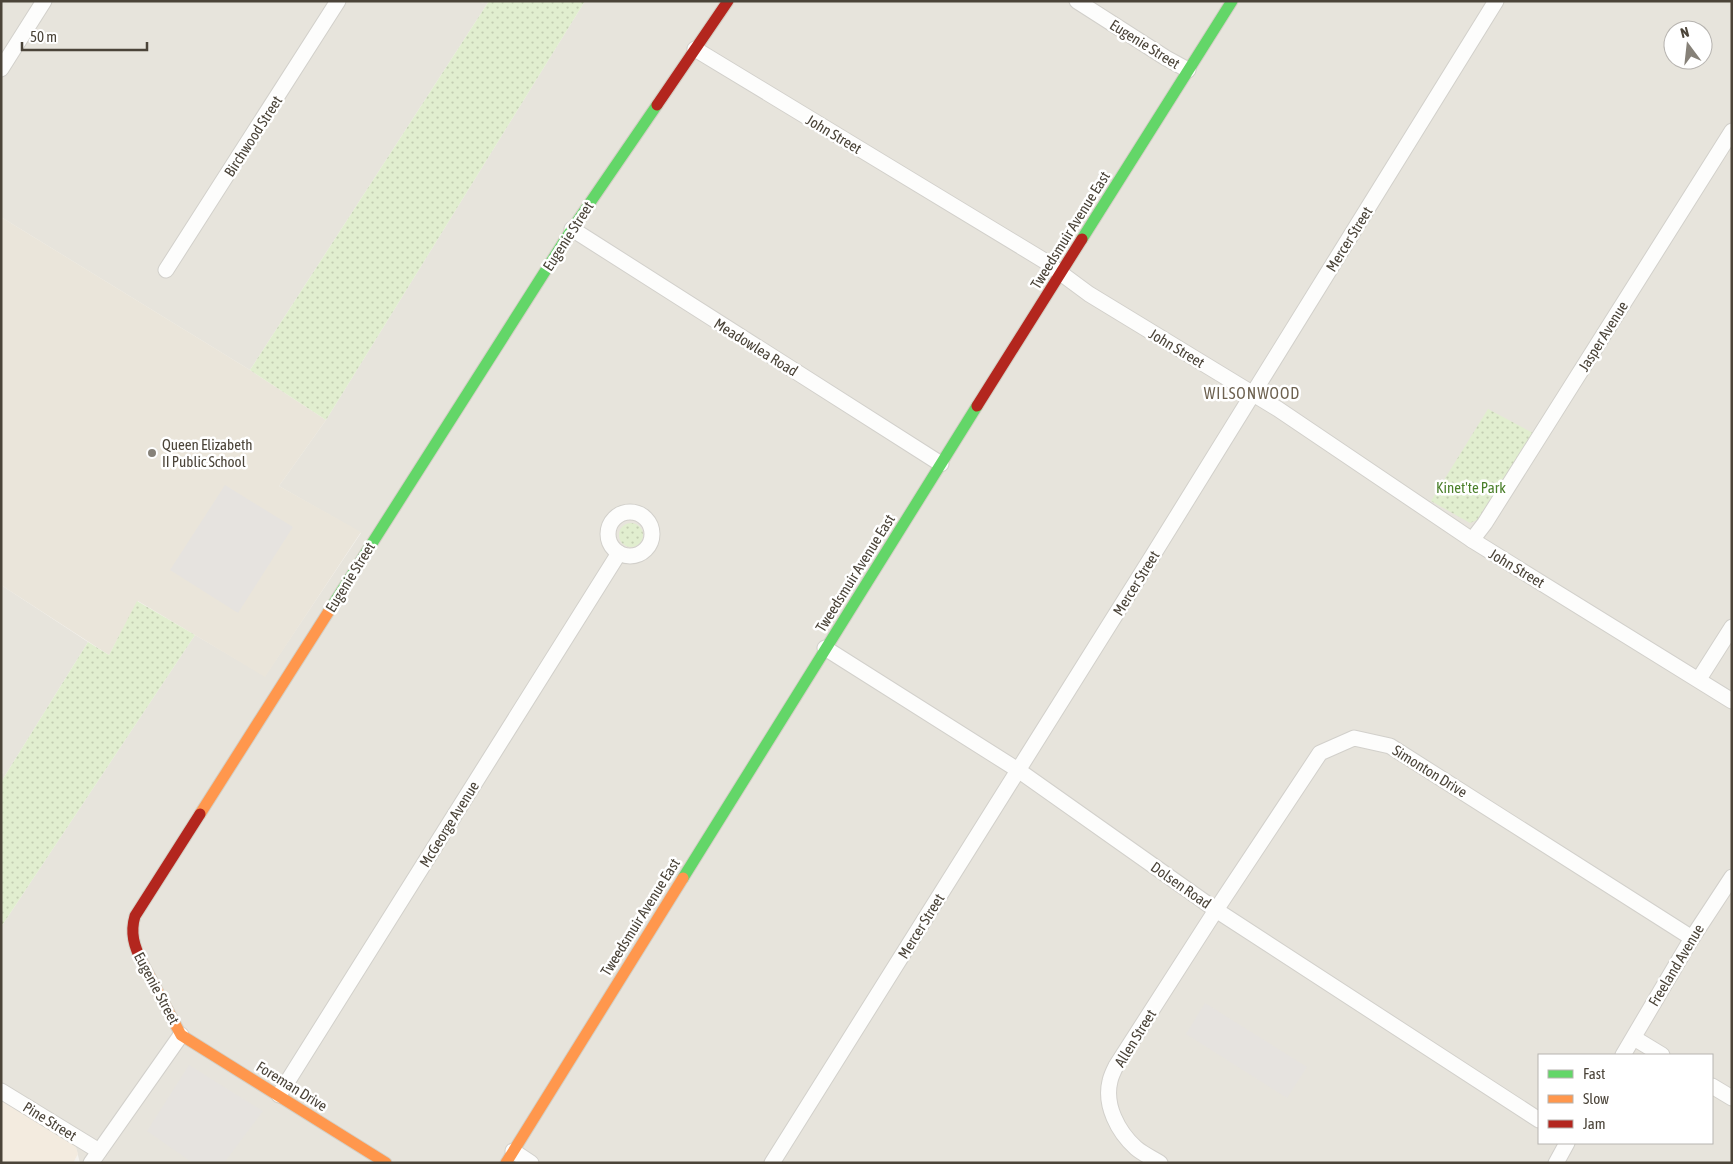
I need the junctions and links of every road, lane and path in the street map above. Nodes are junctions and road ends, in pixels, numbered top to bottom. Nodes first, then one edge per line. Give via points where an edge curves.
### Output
1 (44, 1) edge
2 (338, 1) edge
3 (728, 1) edge
4 (1077, 1) edge
5 (1232, 1) edge
6 (1496, 1) edge
7 (695, 49) junction
8 (1, 69) edge
9 (1188, 70) junction
10 (1732, 131) edge
11 (572, 229) junction
12 (166, 270) dead end
13 (1060, 274) junction
14 (1253, 394) junction
15 (941, 464) junction
16 (1472, 540) junction
17 (619, 553) dead end
18 (1732, 627) edge
19 (825, 648) junction
20 (1699, 679) junction
21 (1732, 701) edge
22 (1018, 770) junction
23 (1732, 876) edge
24 (1216, 910) junction
25 (1692, 938) junction
26 (181, 1035) junction
27 (1634, 1038) junction
28 (1624, 1054) edge
29 (1660, 1054) edge
30 (1713, 1087) edge
31 (1, 1091) edge
32 (279, 1095) junction
33 (1732, 1098) edge
34 (1538, 1119) edge
35 (1566, 1144) edge
36 (95, 1157) edge
37 (509, 1157) edge
38 (386, 1163) edge
39 (531, 1163) edge
40 (772, 1163) edge
41 (1160, 1163) edge
42 (1556, 1163) edge

1 - 8 street
2 - 12 street, Birchwood Street
3 - 7 street, Eugenie Street
4 - 9 street, Eugenie Street
5 - 9 street, Tweedsmuir Avenue East
6 - 14 street, Mercer Street
7 - 11 street, Eugenie Street
7 - 13 street, John Street via 1043,260
9 - 13 street, Tweedsmuir Avenue East
10 - 16 street, Jasper Avenue
11 - 15 street, Meadowlea Road
11 - 26 street, Eugenie Street via 135,916 133,940 139,956
13 - 14 street, John Street
13 - 15 street, Tweedsmuir Avenue East
14 - 16 street, John Street
14 - 22 street, Mercer Street
15 - 19 street, Tweedsmuir Avenue East
16 - 20 street, John Street
17 - 32 street, McGeorge Avenue
18 - 20 street
19 - 22 street, Dolsen Road
19 - 37 street, Tweedsmuir Avenue East
20 - 21 street, John Street
22 - 24 street, Dolsen Road
22 - 40 street, Mercer Street
23 - 25 street, Freeland Avenue
24 - 25 street, Simonton Drive via 1320,753 1354,738 1390,746
24 - 34 street, Dolsen Road
24 - 41 street, Allen Street via 1110,1080 1113,1115 1122,1133 1137,1149
25 - 27 street, Freeland Avenue
26 - 32 street, Foreman Drive
26 - 36 street, Eugenie Street
27 - 28 street, Freeland Avenue
27 - 29 street
30 - 33 street
31 - 36 street, Pine Street
32 - 38 street, Foreman Drive
35 - 42 street
37 - 39 street

